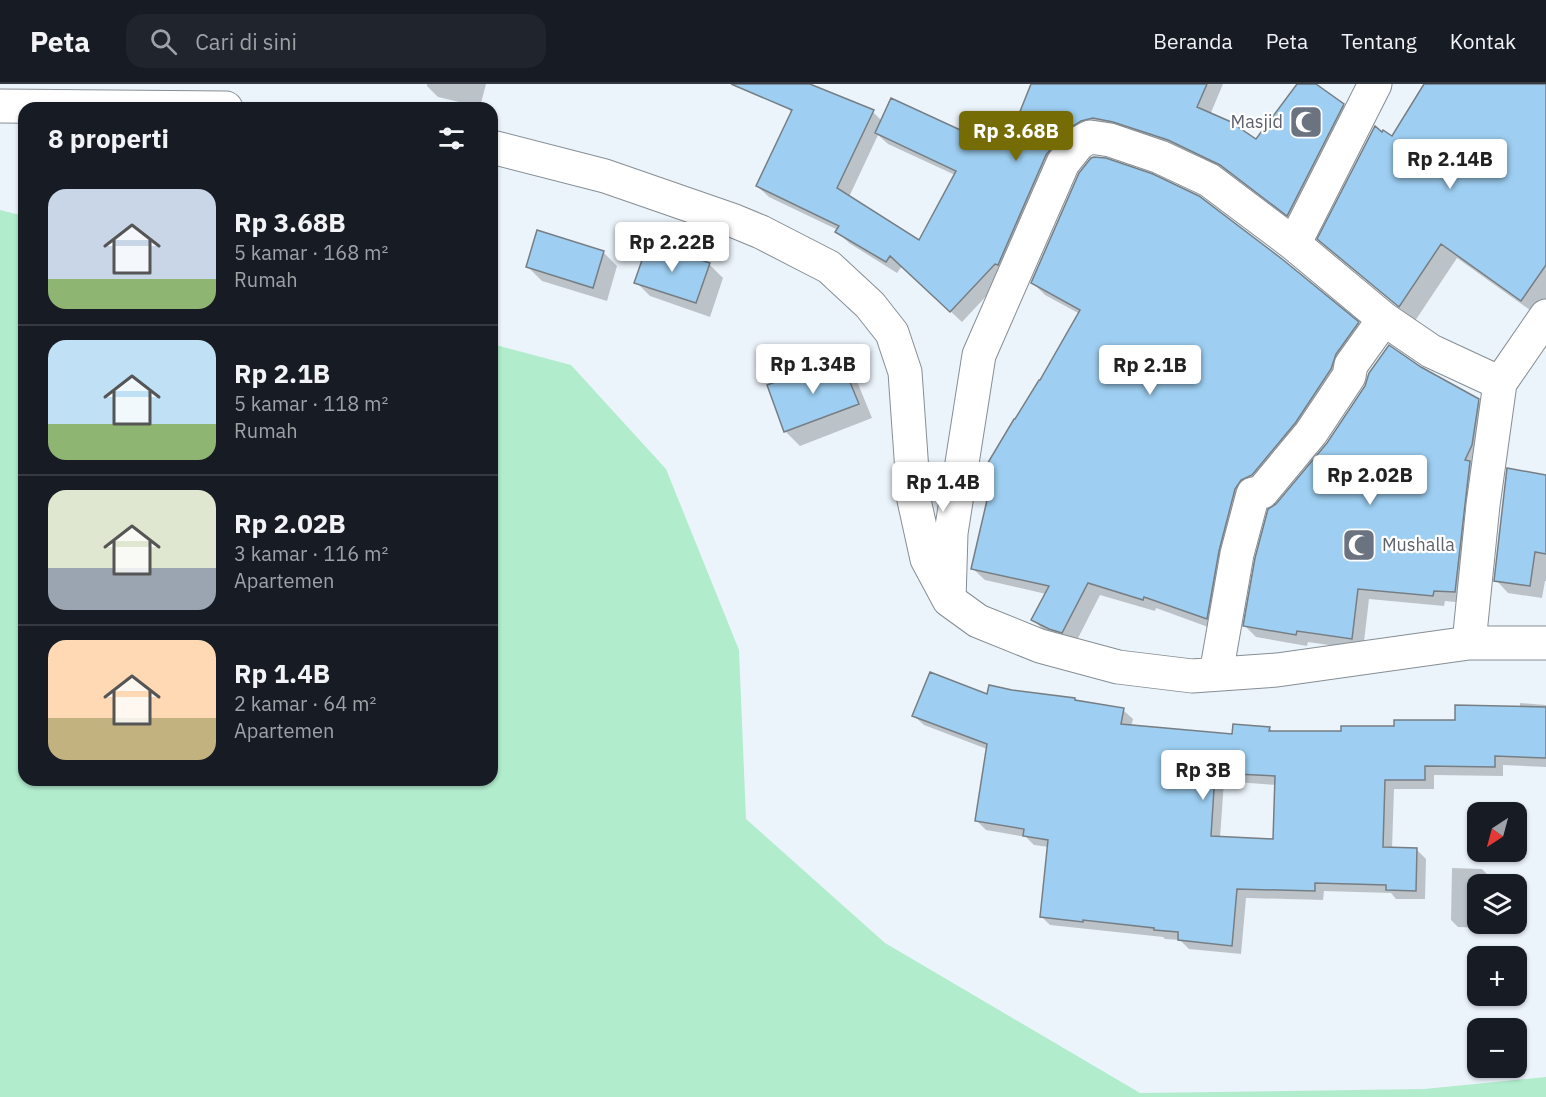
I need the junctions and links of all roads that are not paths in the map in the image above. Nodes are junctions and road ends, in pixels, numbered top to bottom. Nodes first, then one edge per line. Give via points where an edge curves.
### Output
1 (1375, 84) edge
2 (0, 106) edge
3 (18, 106) edge
4 (498, 149) edge
5 (1294, 244) junction
6 (1546, 316) edge
7 (1384, 319) junction
8 (1500, 384) junction
9 (950, 600) junction
10 (1470, 643) junction
11 (1546, 643) edge
12 (1216, 674) junction

1 - 5 street
2 - 3 street
4 - 9 street via 605,176 732,220 830,267 870,305 892,333 905,372 914,500 927,559
5 - 7 street
5 - 9 street via 1209,180 1110,140 1090,137 1079,143 1064,163 979,355 951,534
6 - 8 street
7 - 8 street via 1431,351
7 - 12 street via 1350,365 1349,376 1311,433 1262,492 1253,494 1237,554
8 - 10 street
9 - 12 street via 978,621 1040,646 1118,667 1192,676
10 - 11 street
10 - 12 street via 1277,670

